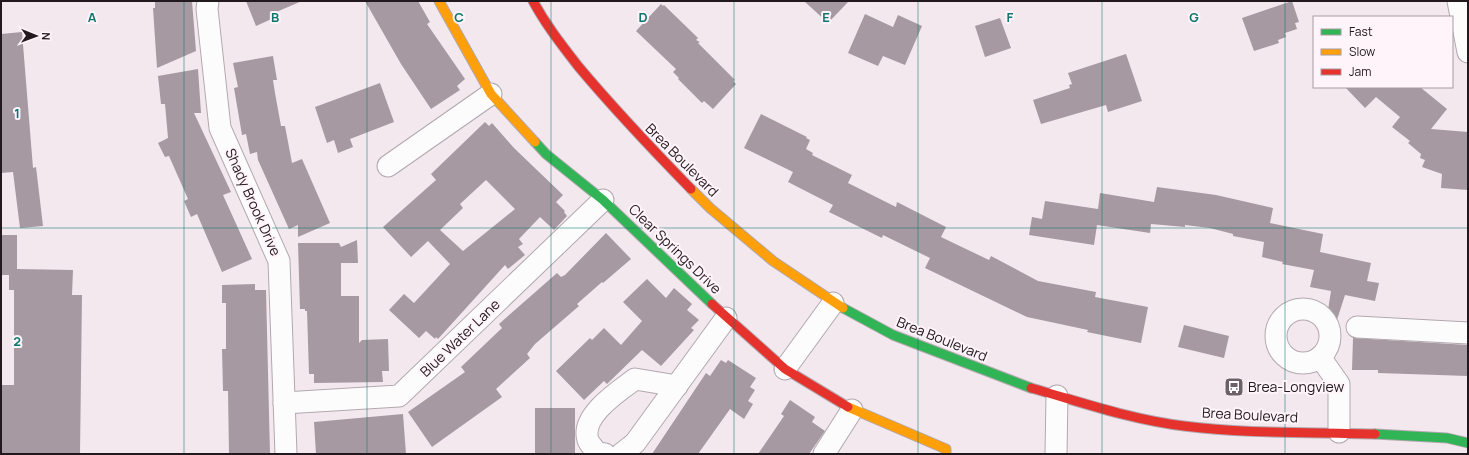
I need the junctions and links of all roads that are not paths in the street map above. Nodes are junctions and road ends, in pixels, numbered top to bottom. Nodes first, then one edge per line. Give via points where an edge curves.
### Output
1 (208, 1) edge
2 (439, 1) edge
3 (533, 1) edge
4 (1458, 1) edge
5 (1468, 52) edge
6 (491, 94) junction
7 (388, 166) dead end
8 (603, 200) junction
9 (833, 302) junction
10 (726, 318) junction
11 (1357, 327) dead end
12 (1468, 332) edge
13 (1320, 357) dead end
14 (785, 369) junction
15 (677, 386) junction
16 (1057, 396) junction
17 (284, 403) junction
18 (852, 410) junction
19 (1339, 432) junction
20 (1468, 442) edge
21 (286, 454) edge
22 (605, 454) edge
23 (621, 454) edge
24 (824, 454) edge
25 (946, 454) edge
26 (1056, 454) edge

1 - 17 street, Shady Brook Drive via 220,128 279,261
2 - 6 main road, Clear Springs Drive
3 - 9 main road, Brea Boulevard via 546,25 598,90 627,124 695,193 774,261
4 - 5 street
6 - 7 street
6 - 8 main road, Clear Springs Drive via 546,154
8 - 10 main road, Clear Springs Drive
8 - 17 street, Blue Water Lane via 399,396
9 - 14 street
9 - 16 main road, Brea Boulevard via 893,335 1020,385
10 - 14 main road, Clear Springs Drive
10 - 15 street
11 - 12 street
13 - 19 street via 1339,384
14 - 18 main road, Clear Springs Drive
15 - 22 street via 635,379 602,403 588,426 588,440 597,453
15 - 23 street via 635,444
16 - 19 main road, Brea Boulevard via 1149,420 1184,426
16 - 26 street
17 - 21 street, Shady Brook Drive
18 - 24 street
18 - 25 main road, Clear Springs Drive via 946,450
19 - 20 main road, Brea Boulevard via 1447,438

